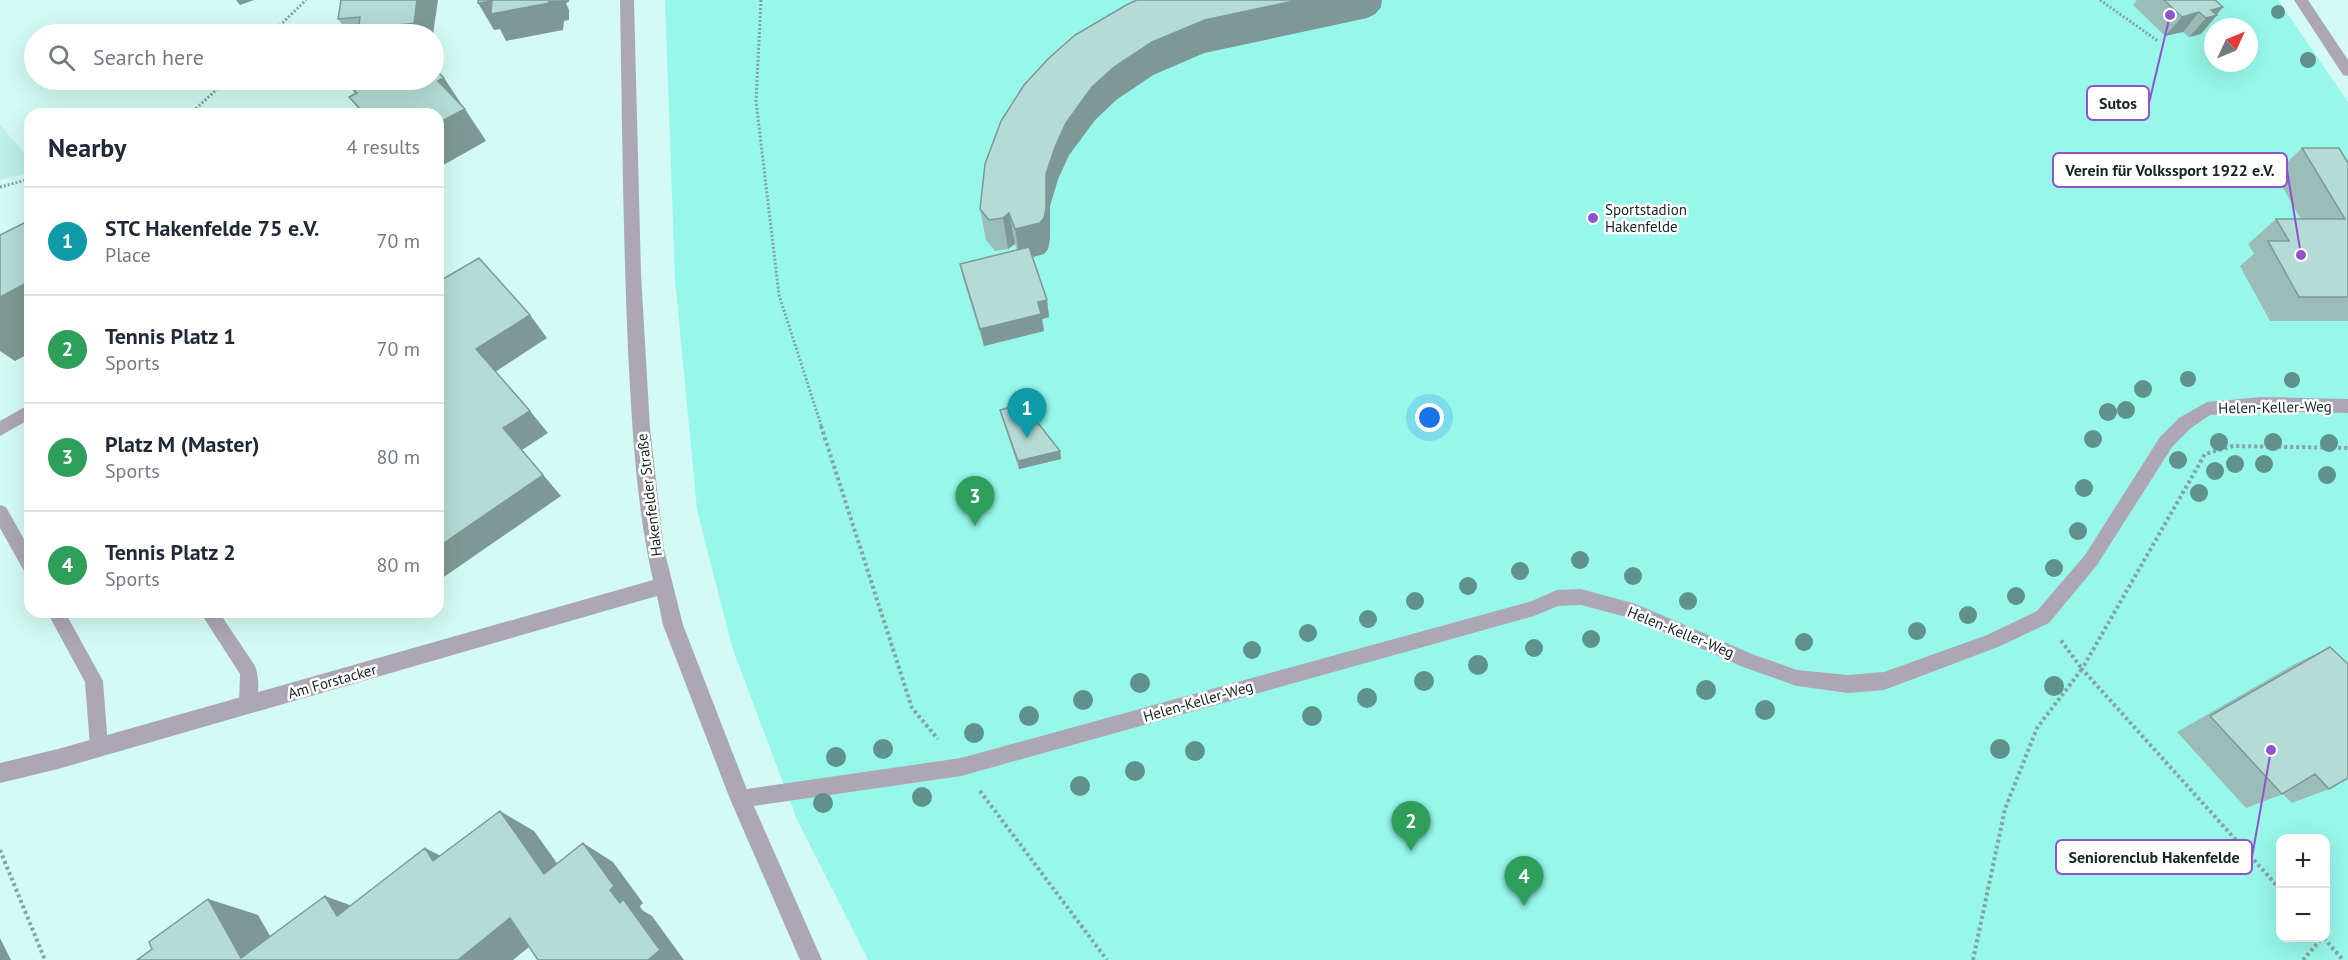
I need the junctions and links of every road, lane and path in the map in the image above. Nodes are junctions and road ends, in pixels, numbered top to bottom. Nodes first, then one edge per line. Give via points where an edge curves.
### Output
1 (306, 0) edge
2 (627, 0) edge
3 (761, 0) edge
4 (2100, 0) edge
5 (2301, 0) edge
6 (281, 24) edge
7 (2158, 41) dead end
8 (2348, 71) edge
9 (215, 90) edge
10 (196, 108) edge
11 (24, 181) edge
12 (0, 187) edge
13 (2348, 406) edge
14 (24, 415) edge
15 (0, 429) edge
16 (2348, 448) edge
17 (0, 512) edge
18 (24, 555) edge
19 (662, 586) junction
20 (2043, 617) junction
21 (59, 618) edge
22 (213, 618) edge
23 (2082, 669) junction
24 (248, 705) junction
25 (99, 746) junction
26 (962, 767) junction
27 (0, 773) edge
28 (740, 799) junction
29 (0, 850) edge
30 (2279, 888) edge
31 (2319, 942) edge
32 (2327, 942) edge
33 (45, 960) edge
34 (811, 960) edge
35 (1107, 960) edge
36 (1973, 960) edge
37 (2303, 960) edge
38 (2343, 960) edge

1 - 6 path
2 - 19 street, Hakenfelder Straße via 632,267 641,417 654,549
3 - 26 path via 756,101 779,295 912,708
4 - 7 path
5 - 8 street
9 - 10 path
11 - 12 path
13 - 20 lane, Helen-Keller-Weg via 2206,409 2185,423 2166,442 2091,560
14 - 15 lane
16 - 23 path via 2233,446 2205,454
17 - 18 lane
19 - 24 street, Am Forstacker
19 - 28 street, Hakenfelder Straße via 673,625
20 - 23 path
20 - 26 lane, Helen-Keller-Weg via 1992,641 1884,681 1848,684 1797,678 1636,612 1581,597 1557,598 1534,608
21 - 25 lane via 94,681
22 - 24 lane via 249,672
23 - 30 path
23 - 36 path via 2037,728 2005,809
24 - 25 street, Am Forstacker
25 - 27 street, Am Forstacker
26 - 28 lane, Helen-Keller-Weg
26 - 35 path
28 - 34 street, Hakenfelder Straße
29 - 33 path
31 - 37 path
32 - 38 path

